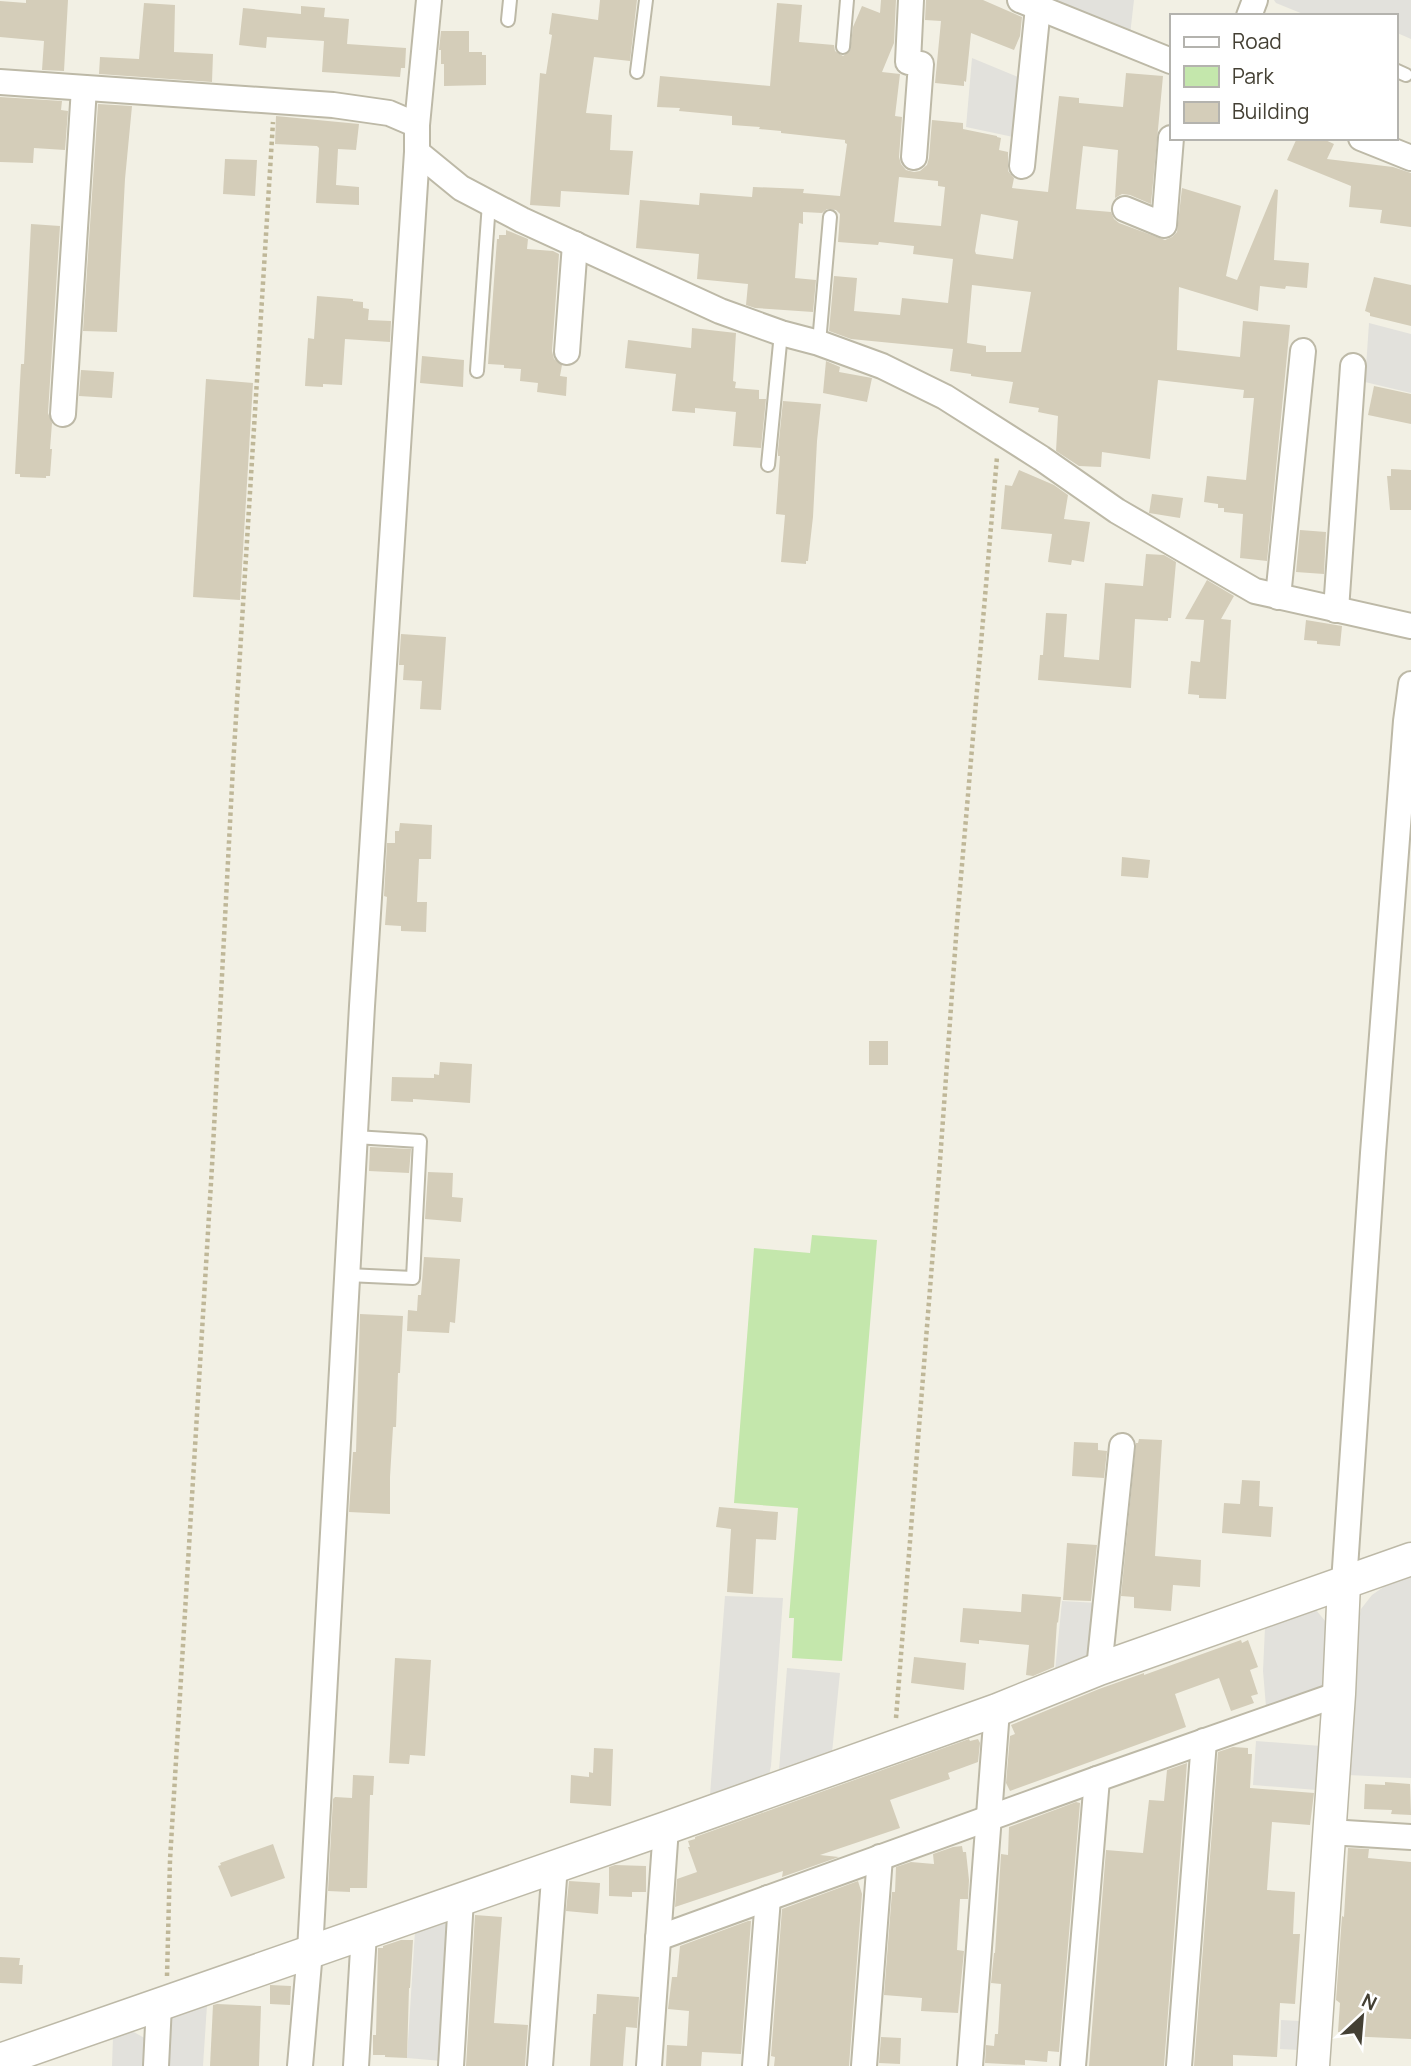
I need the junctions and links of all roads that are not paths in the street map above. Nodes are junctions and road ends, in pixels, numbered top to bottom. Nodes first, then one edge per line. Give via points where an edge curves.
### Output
1 (429, 0) edge
2 (510, 0) edge
3 (646, 0) edge
4 (847, 0) edge
5 (911, 0) edge
6 (1029, 4) edge
7 (508, 20) dead end
8 (844, 47) dead end
9 (1170, 61) edge
10 (637, 72) dead end
11 (0, 82) edge
12 (84, 88) junction
13 (417, 125) junction
14 (1171, 140) edge
15 (1366, 140) edge
16 (417, 152) junction
17 (914, 157) dead end
18 (1411, 158) edge
19 (1022, 166) dead end
20 (489, 203) junction
21 (1125, 209) dead end
22 (830, 217) dead end
23 (575, 244) junction
24 (781, 333) junction
25 (819, 343) junction
26 (1303, 351) dead end
27 (567, 352) dead end
28 (1353, 366) dead end
29 (477, 371) dead end
30 (63, 414) dead end
31 (768, 464) dead end
32 (1278, 597) junction
33 (1336, 610) junction
34 (1411, 626) edge
35 (1411, 684) edge
36 (355, 1137) junction
37 (347, 1275) junction
38 (1122, 1446) dead end
39 (1411, 1559) edge
40 (1344, 1583) junction
41 (1099, 1668) junction
42 (1339, 1694) junction
43 (997, 1710) junction
44 (1204, 1741) junction
45 (1097, 1779) junction
46 (989, 1818) junction
47 (666, 1828) junction
48 (1329, 1832) junction
49 (1411, 1837) edge
50 (880, 1857) junction
51 (555, 1865) junction
52 (768, 1898) junction
53 (461, 1899) junction
54 (364, 1933) junction
55 (659, 1938) junction
56 (310, 1951) junction
57 (162, 2004) junction
58 (0, 2060) edge
59 (156, 2066) edge
60 (300, 2066) edge
61 (356, 2066) edge
62 (451, 2066) edge
63 (540, 2066) edge
64 (649, 2066) edge
65 (755, 2066) edge
66 (864, 2066) edge
67 (970, 2066) edge
68 (1073, 2066) edge
69 (1179, 2066) edge
70 (1313, 2066) edge

1 - 13 street
2 - 7 lane
3 - 10 lane
4 - 8 lane
5 - 17 street via 908,62 921,64
6 - 9 street
6 - 19 street
11 - 12 street
12 - 13 street via 333,105 388,113
12 - 30 street
13 - 16 street
14 - 21 street via 1164,225
15 - 18 street
16 - 20 street via 461,188
16 - 36 street
20 - 23 street
20 - 29 lane
22 - 25 lane
23 - 24 street via 720,311
23 - 27 street
24 - 25 street
24 - 31 lane
25 - 32 street via 882,366 945,397 1117,511 1255,591
26 - 32 street
28 - 33 street
32 - 33 street
33 - 34 street
35 - 40 street
36 - 37 street
36 - 37 lane via 420,1140 413,1278
37 - 56 street
38 - 41 street
39 - 40 street
40 - 41 street
40 - 42 street
41 - 43 street
42 - 44 street
42 - 48 street
43 - 46 street
43 - 47 street
44 - 45 street
44 - 69 street
45 - 46 street
45 - 68 street
46 - 50 street
46 - 67 street
47 - 51 street
47 - 55 street
48 - 49 street
48 - 70 street
50 - 52 street
50 - 66 street
51 - 53 street
51 - 63 street
52 - 55 street
52 - 65 street
53 - 54 street
53 - 62 street
54 - 56 street
54 - 61 street
55 - 64 street
56 - 57 street
56 - 60 street
57 - 58 street
57 - 59 street

